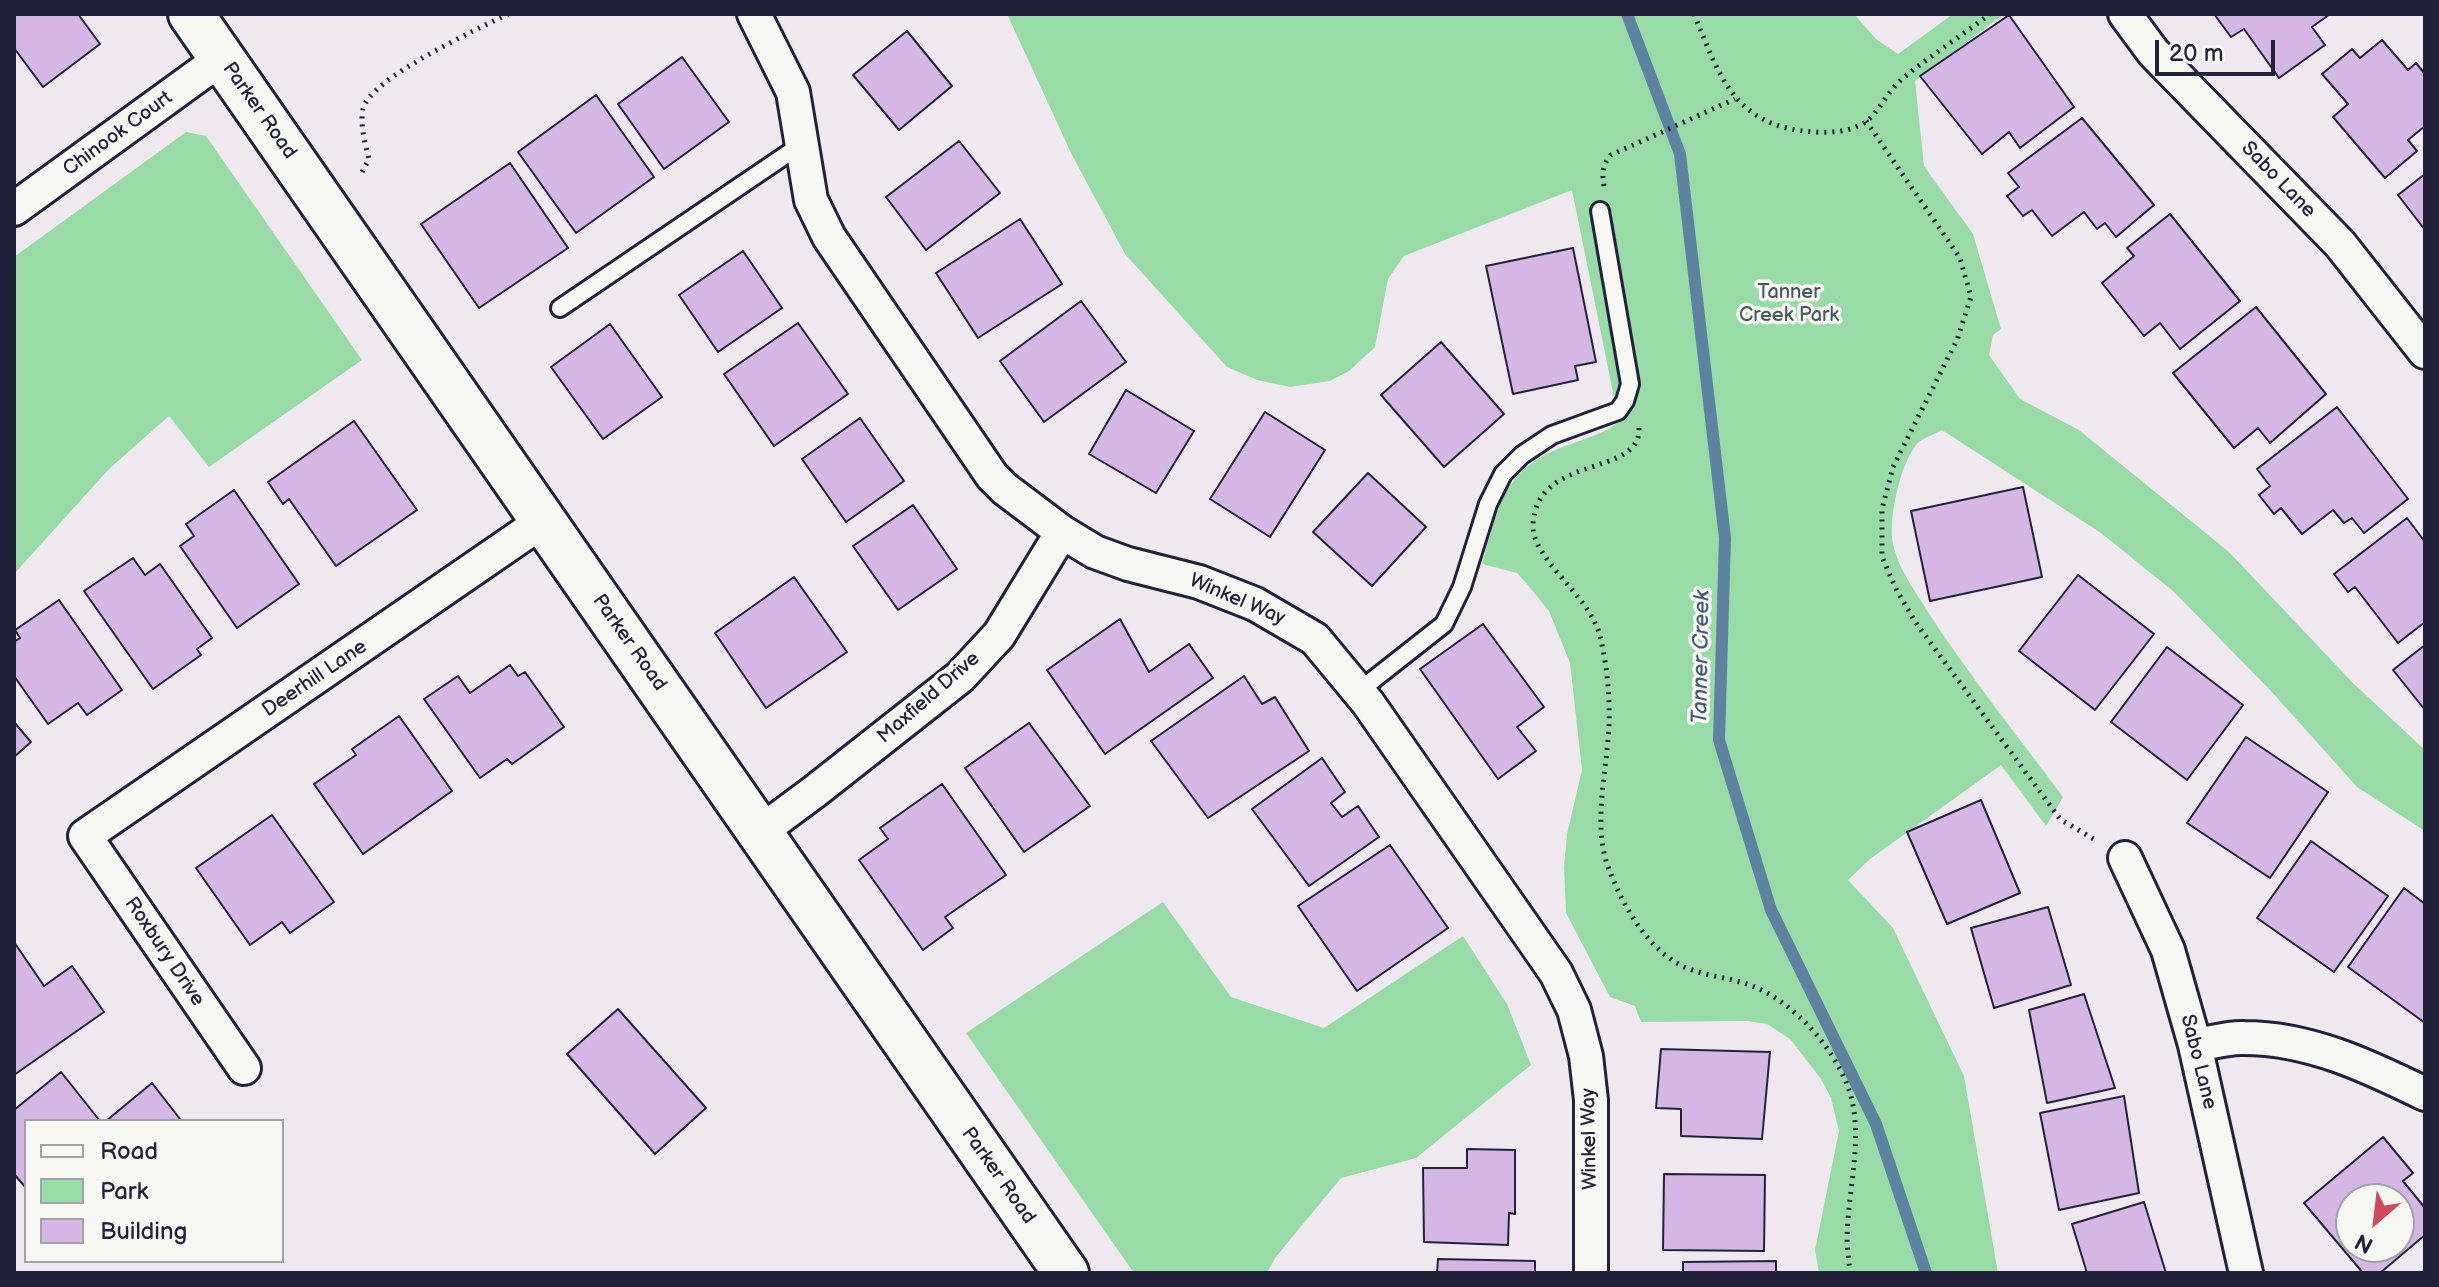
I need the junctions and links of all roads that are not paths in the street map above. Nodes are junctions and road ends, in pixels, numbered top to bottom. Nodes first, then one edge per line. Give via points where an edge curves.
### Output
1 (191, 14) edge
2 (754, 14) edge
3 (2125, 14) edge
4 (222, 58) junction
5 (802, 144) junction
6 (14, 209) edge
7 (1600, 211) road end
8 (560, 308) dead end
9 (2425, 352) edge
10 (543, 521) junction
11 (1062, 532) junction
12 (1359, 691) junction
13 (760, 832) junction
14 (85, 836) joint
15 (2125, 858) road end
16 (2195, 1045) junction
17 (244, 1068) dead end
18 (2425, 1094) edge
19 (1066, 1273) edge
20 (1591, 1273) edge
21 (2246, 1273) edge

1 - 4 street, Parker Road
2 - 5 street, Winkel Way via 793,92
3 - 9 street, Sabo Lane via 2153,52 2340,244
4 - 6 street, Chinook Court
4 - 10 street, Parker Road
5 - 8 lane
5 - 11 street, Winkel Way via 811,200 823,225 895,336 992,476
7 - 12 lane via 1630,384 1625,401 1618,411 1552,435 1503,474 1444,624
10 - 13 street, Parker Road
10 - 14 street, Deerhill Lane
11 - 12 street, Winkel Way via 1095,552 1203,583 1282,618 1315,639
11 - 13 street, Maxfield Drive via 999,635 960,677
12 - 20 street, Winkel Way via 1556,973 1574,1010 1591,1100
13 - 19 street, Parker Road
14 - 17 street, Roxbury Drive
15 - 16 street, Sabo Lane via 2168,950
16 - 18 street via 2241,1037 2312,1048 2355,1060
16 - 21 street, Sabo Lane

